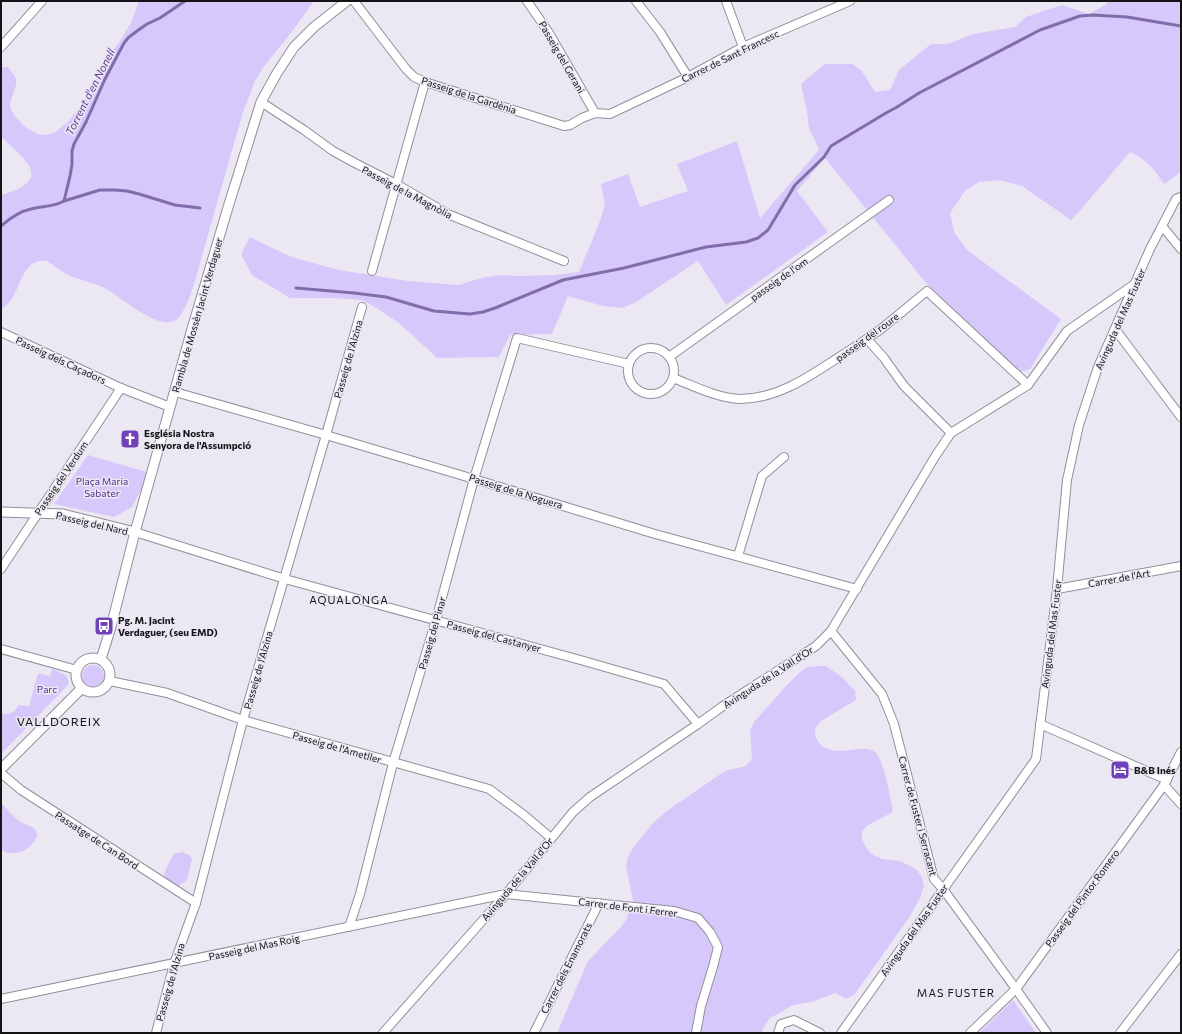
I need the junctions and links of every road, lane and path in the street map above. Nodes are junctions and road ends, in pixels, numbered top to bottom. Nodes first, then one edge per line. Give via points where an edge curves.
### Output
1 (42, 1) edge
2 (347, 1) edge
3 (354, 1) edge
4 (527, 1) edge
5 (636, 1) edge
6 (726, 1) edge
7 (850, 1) edge
8 (1, 47) edge
9 (743, 48) junction
10 (688, 77) junction
11 (425, 82) junction
12 (261, 102) junction
13 (595, 114) junction
14 (396, 184) junction
15 (1181, 197) edge
16 (889, 200) dead end
17 (1162, 226) junction
18 (1181, 249) edge
19 (564, 261) dead end
20 (372, 271) dead end
21 (1136, 283) junction
22 (362, 307) dead end
23 (1115, 329) junction
24 (1, 332) edge
25 (867, 339) junction
26 (669, 357) junction
27 (629, 364) junction
28 (673, 378) junction
29 (1028, 385) junction
30 (121, 388) junction
31 (175, 392) junction
32 (170, 407) junction
33 (1181, 417) edge
34 (951, 433) junction
35 (326, 435) junction
36 (784, 457) dead end
37 (474, 478) junction
38 (1, 512) edge
39 (37, 513) junction
40 (135, 532) junction
41 (738, 556) junction
42 (1181, 566) edge
43 (1, 569) edge
44 (285, 578) junction
45 (857, 589) junction
46 (1057, 589) junction
47 (436, 620) junction
48 (831, 631) junction
49 (1, 649) edge
50 (101, 659) junction
51 (77, 670) junction
52 (110, 681) junction
53 (82, 688) junction
54 (243, 720) junction
55 (698, 724) junction
56 (1040, 724) junction
57 (1181, 752) edge
58 (393, 763) junction
59 (1, 769) edge
60 (1, 773) edge
61 (1165, 782) junction
62 (1181, 804) edge
63 (551, 838) junction
64 (943, 889) junction
65 (506, 894) junction
66 (196, 903) junction
67 (599, 903) junction
68 (349, 927) junction
69 (1181, 954) edge
70 (174, 964) junction
71 (1016, 989) junction
72 (1, 999) edge
73 (845, 1032) edge
74 (156, 1033) edge
75 (383, 1033) edge
76 (534, 1033) edge
77 (696, 1033) edge
78 (778, 1033) edge
79 (820, 1033) edge
80 (970, 1033) edge
81 (1047, 1033) edge
82 (1120, 1033) edge

1 - 8 street
2 - 12 street, Rambla de Mossèn Jacint Verdaguer via 314,26 294,47
3 - 11 street, Passeig de la Gardènia via 406,69 414,77
4 - 13 street, Passeig del Gerani via 549,33
5 - 10 street via 660,32
6 - 9 street
7 - 9 street, Carrer de Sant Francesc
9 - 10 street, Carrer de Sant Francesc
10 - 13 street, Carrer de Sant Francesc via 610,114
11 - 13 street, Passeig de la Gardènia via 564,126
11 - 14 street
12 - 14 street, Passeig de la Magnòlia via 333,151
12 - 31 street, Rambla de Mossèn Jacint Verdaguer
14 - 19 street, Passeig de la Magnòlia via 450,215
14 - 20 street
15 - 17 street, Avinguda del Mas Fuster via 1176,199
16 - 26 street, passeig de l'om
17 - 18 street
17 - 21 street, Avinguda del Mas Fuster
21 - 23 street, Avinguda del Mas Fuster
21 - 29 street, Avinguda de la Vall d'Or via 1067,331
22 - 35 street, Passeig de l'Alzina
23 - 33 street
23 - 46 street, Avinguda del Mas Fuster via 1098,367 1079,425 1067,480
24 - 30 street, Passeig dels Caçadors
25 - 28 street, passeig del roure via 789,388 767,395 739,399 722,396
25 - 29 street, passeig del roure via 927,292
25 - 34 street via 904,386
26 - 27 street via 664,352 649,348 639,351
26 - 28 street via 673,364
27 - 28 street via 632,385 644,393 663,391
27 - 37 street, Passeig del Pinar via 518,338
29 - 34 street, Avinguda de la Vall d'Or
30 - 32 street
30 - 39 street, Passeig del Verdum
31 - 32 street, Rambla de Mossèn Jacint Verdaguer
31 - 35 street, Passeig de la Noguera
32 - 40 street, Rambla de Mossèn Jacint Verdaguer
34 - 45 street, Avinguda de la Vall d'Or
35 - 37 street, Passeig de la Noguera
35 - 44 street, Passeig de l'Alzina
36 - 41 street via 762,476
37 - 41 street, Passeig de la Noguera via 655,534
37 - 47 street, Passeig del Pinar
38 - 39 street, Passeig del Nard
39 - 40 street, Passeig del Nard via 63,514
39 - 43 street, Passeig del Verdum
40 - 44 street, Passeig del Castanyer
40 - 50 street, Rambla de Mossèn Jacint Verdaguer
41 - 45 street, Passeig de la Noguera
42 - 46 street, Carrer de l'Art
44 - 47 street, Passeig del Castanyer
44 - 54 street, Passeig de l'Alzina
45 - 48 street, Avinguda de la Vall d'Or
46 - 56 street, Avinguda del Mas Fuster
47 - 55 street, Passeig del Castanyer via 664,684
47 - 58 street, Passeig del Pinar
48 - 55 street, Avinguda de la Vall d'Or via 816,646
48 - 64 street, Carrer de Fuster i Serracant via 882,694 894,724 934,879
49 - 51 street
50 - 51 street via 86,659
50 - 52 street via 108,666
51 - 53 street via 77,680
52 - 53 street via 97,692
52 - 54 street, Passeig de l'Ametller via 167,693
53 - 59 street
54 - 58 street, Passeig de l'Ametller
54 - 66 street, Passeig de l'Alzina
55 - 63 street, Avinguda de la Vall d'Or via 590,797
56 - 61 street
56 - 64 street, Avinguda del Mas Fuster via 1036,759
57 - 61 street, Passeig del Pintor Romero
58 - 63 street, Passeig de l'Ametller via 490,789
58 - 68 street, Passeig del Pinar via 360,894
60 - 66 street, Passatge de Can Bord via 21,790
61 - 62 street
61 - 71 street, Passeig del Pintor Romero
63 - 65 street, Avinguda de la Vall d'Or
64 - 71 street, Carrer de Fuster i Serracant
64 - 73 street, Avinguda del Mas Fuster
65 - 67 street, Carrer de Font i Ferrer
65 - 68 street, Passeig del Mas Roig
65 - 75 street, Avinguda de la Vall d'Or
66 - 70 street, Passeig de l'Alzina
67 - 76 street, Carrer dels Enamorats
67 - 77 street, Carrer de Font i Ferrer via 674,911 698,918 710,932 718,947
68 - 70 street, Passeig del Mas Roig
69 - 82 street
70 - 72 street, Passeig del Mas Roig
70 - 74 street, Passeig de l'Alzina
71 - 80 street, Passeig del Pintor Romero
71 - 81 street, Carrer de Fuster i Serracant
78 - 79 street via 781,1024 794,1020

